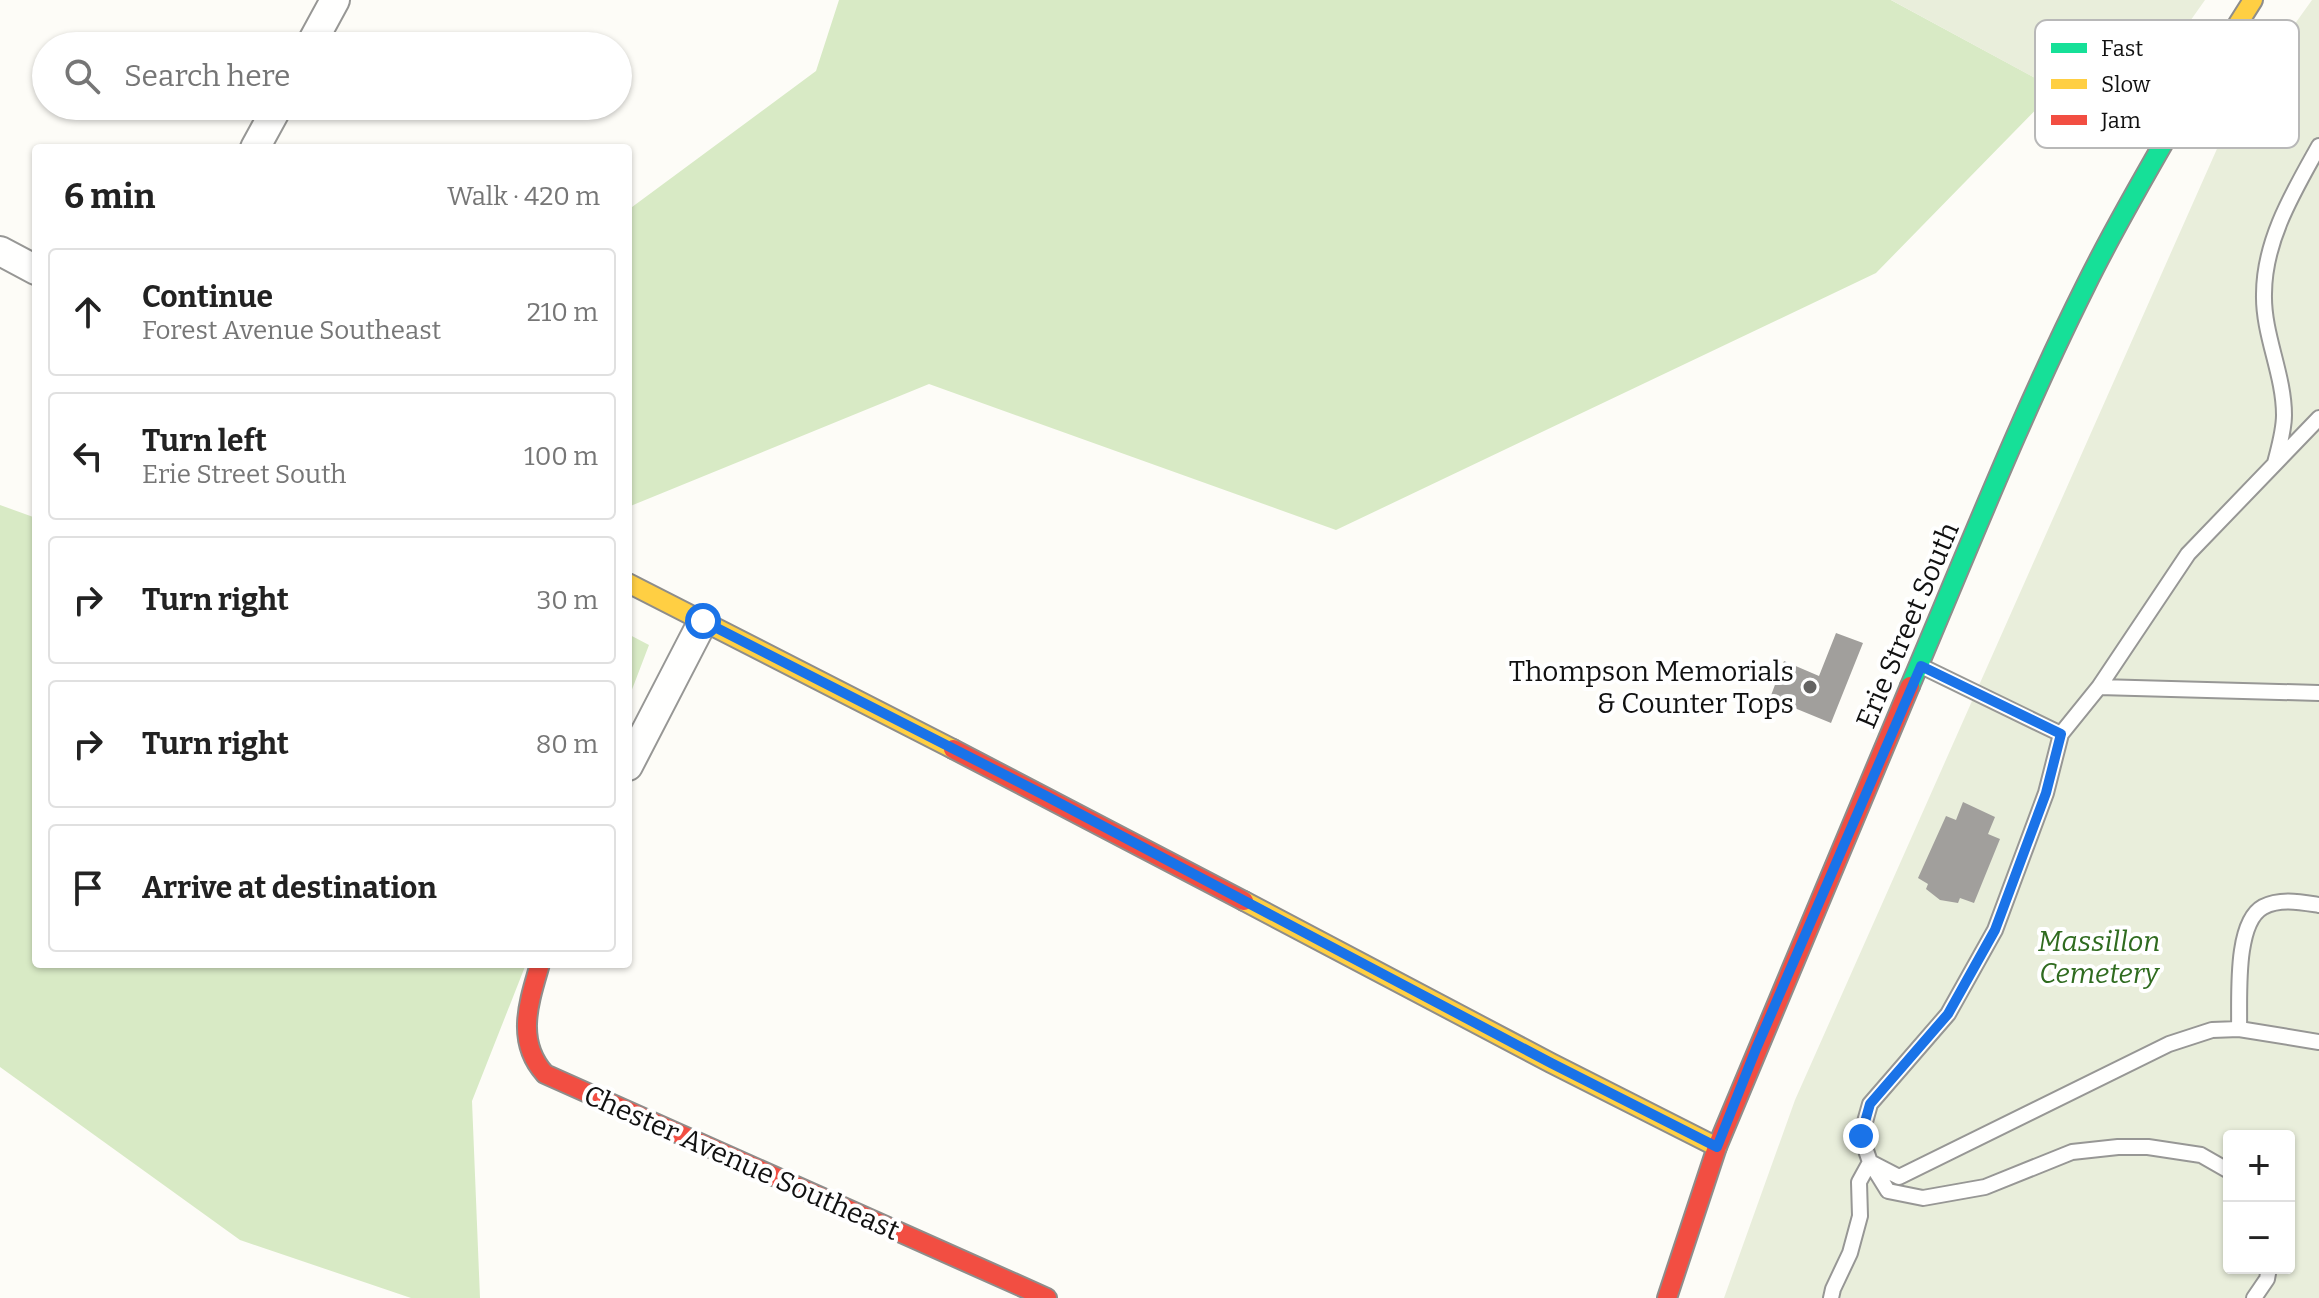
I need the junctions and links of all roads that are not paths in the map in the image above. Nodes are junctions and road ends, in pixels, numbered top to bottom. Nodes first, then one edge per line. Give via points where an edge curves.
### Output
1 (335, 0) edge
2 (2253, 0) edge
3 (2240, 20) edge
4 (318, 32) edge
5 (270, 120) edge
6 (257, 144) edge
7 (2319, 146) edge
8 (2161, 148) edge
9 (0, 251) edge
10 (32, 268) edge
11 (2319, 418) edge
12 (2275, 463) junction
13 (632, 585) edge
14 (703, 621) junction
15 (1921, 666) junction
16 (2099, 687) junction
17 (2319, 693) edge
18 (2061, 734) junction
19 (632, 758) edge
20 (2319, 905) edge
21 (539, 968) edge
22 (2239, 1029) junction
23 (2319, 1042) edge
24 (1717, 1147) junction
25 (1870, 1162) junction
26 (2223, 1168) edge
27 (2268, 1274) edge
28 (1047, 1298) edge
29 (1667, 1298) edge
30 (1831, 1298) edge
31 (2254, 1298) edge

1 - 4 street
2 - 3 street, Erie Street South
5 - 6 street
7 - 12 lane via 2284,214 2266,268 2265,316 2284,414
8 - 15 street, Erie Street South via 2085,286
9 - 10 street
11 - 12 lane
12 - 16 lane via 2188,554
13 - 14 street
14 - 19 street
14 - 24 street
15 - 18 lane
15 - 24 street, Erie Street South
16 - 17 lane
16 - 18 lane
18 - 25 lane via 2046,793 1995,930 1948,1014 1870,1104 1861,1136
20 - 22 lane via 2275,903 2260,909 2248,923
21 - 28 street, Chester Avenue Southeast via 526,1021 526,1047 545,1074
22 - 23 lane
22 - 25 lane via 2212,1030 2169,1044 1899,1177
24 - 29 street, Erie Street South
25 - 26 lane via 1888,1191 1923,1198 1985,1187 2072,1152 2118,1147 2201,1155
25 - 30 lane via 1859,1182 1860,1216 1850,1253
27 - 31 lane

